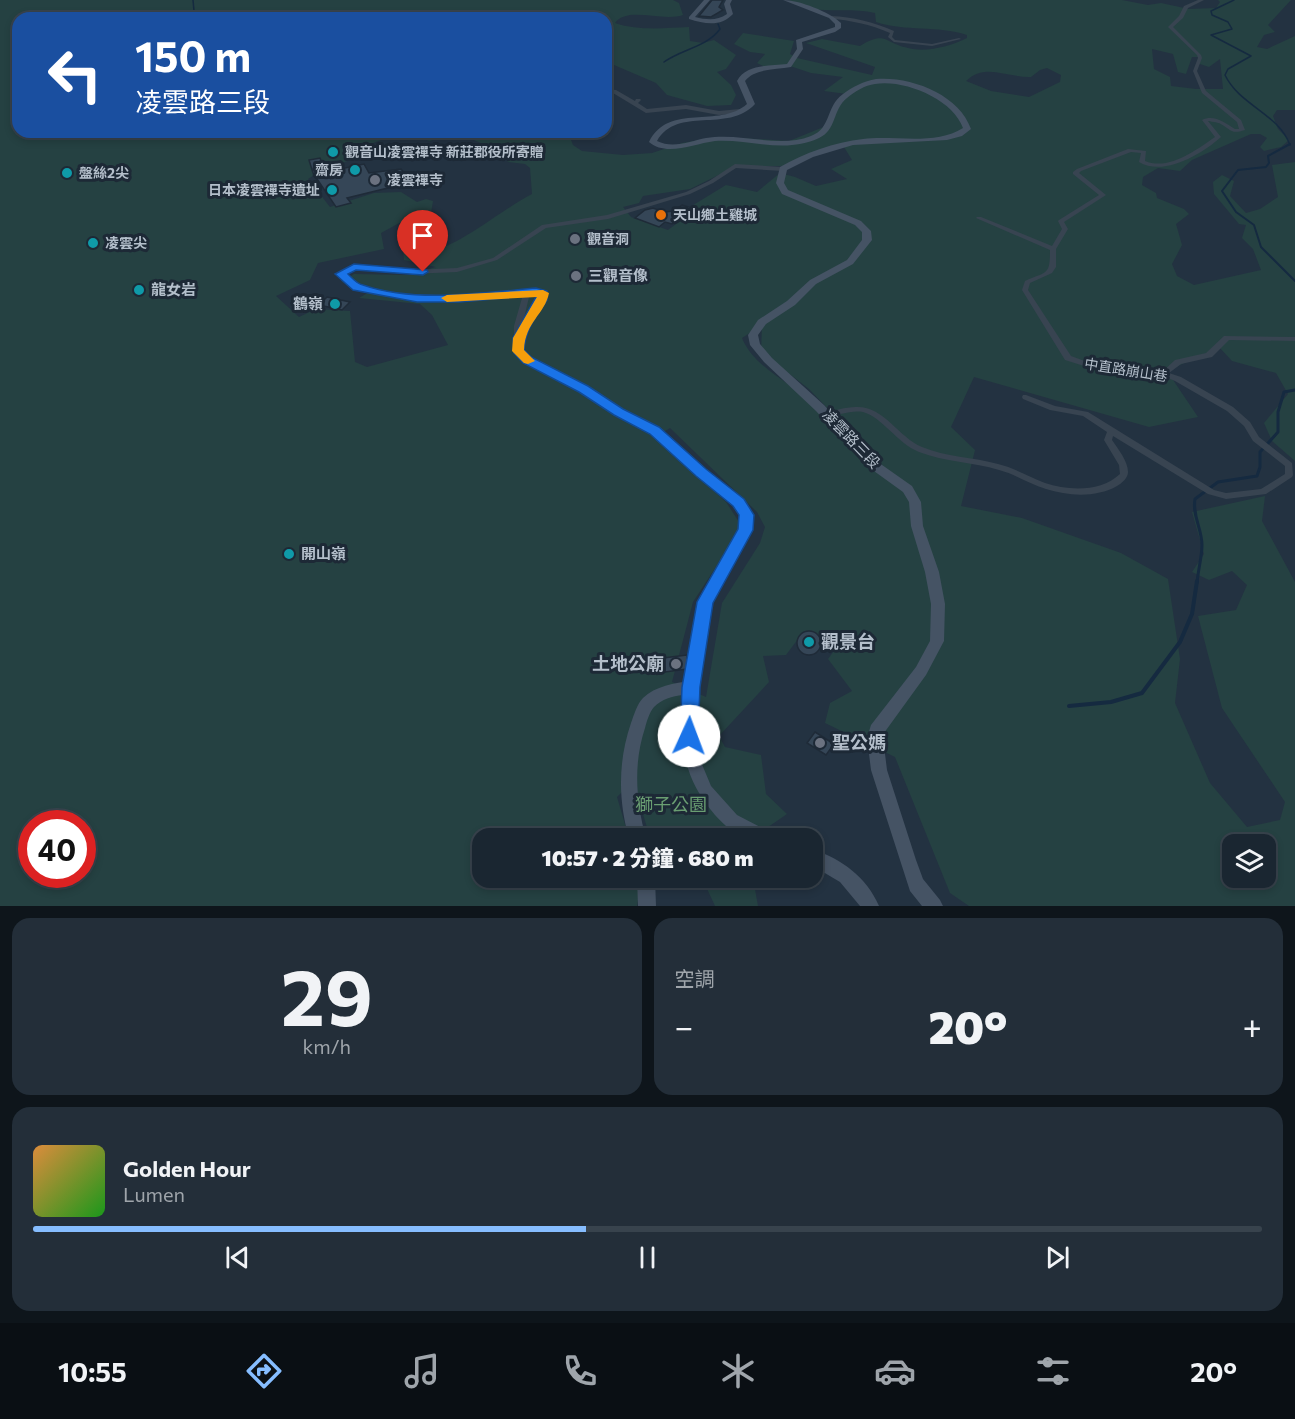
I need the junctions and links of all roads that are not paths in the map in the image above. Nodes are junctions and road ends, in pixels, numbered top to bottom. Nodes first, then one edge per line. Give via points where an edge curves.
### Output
1 (707, 0) edge
2 (729, 0) edge
3 (786, 0) edge
4 (1202, 0) edge
5 (831, 17) junction
6 (959, 39) dead end
7 (612, 91) edge
8 (746, 110) junction
9 (783, 169) junction
10 (979, 218) dead end
11 (1053, 249) junction
12 (517, 295) junction
13 (519, 338) junction
14 (1295, 339) edge
15 (1164, 374) junction
16 (1026, 397) dead end
17 (828, 415) junction
18 (1111, 431) junction
19 (691, 687) junction
20 (634, 828) edge
21 (745, 828) edge
22 (823, 861) edge
23 (646, 888) edge
24 (646, 906) edge
25 (870, 906) edge
26 (934, 906) edge

1 - 2 street via 692,18 712,22 723,19 730,14
3 - 5 street
4 - 11 street, 中直路崩山巷 via 1186,7 1170,27 1199,55 1195,71 1204,92 1239,121 1242,130 1234,131 1221,122 1205,120 1218,137 1161,167 1142,162 1144,152 1137,149 1086,165 1075,173 1103,195 1062,221 1065,230
5 - 6 street via 876,24 892,32 890,37 894,41 932,45
5 - 8 street via 838,28 798,40 800,49 789,66 755,70 743,77 741,81 751,104
7 - 8 street via 646,111 693,107 719,113
8 - 9 street via 726,118 675,122 653,140 669,148 715,139 804,141 827,130 839,101 874,81 916,87 948,102 967,122 967,129 955,135 862,141
9 - 12 street via 735,166 687,193 608,217 544,226 495,259 457,270 410,272 354,267 341,274 357,288 417,298
9 - 17 street, 凌雲路三段 via 780,183 785,192 850,219 866,231 867,240 850,262 813,282 762,322 753,335 755,345 768,360
10 - 11 street
11 - 15 street, 中直路崩山巷 via 1050,272 1027,282 1025,290 1068,358 1100,369
12 - 13 street via 526,297 518,326
12 - 13 street via 543,293
13 - 19 street via 518,351 527,360 655,430 738,502 746,515 745,530 705,602
14 - 15 street via 1227,338 1209,355 1178,362
15 - 18 street, 中直路崩山巷 via 1230,409 1247,424 1256,440 1289,465 1289,475 1263,492 1226,496 1200,486
16 - 18 street via 1053,408 1085,414
17 - 18 street via 861,409 914,446 1001,468 1051,488 1077,491 1100,490 1117,484 1124,475 1124,465 1108,440
17 - 26 street, 凌雲路三段 via 871,463 908,489 915,502 917,526 932,572 938,604 937,641 875,738 879,770 910,868 916,885
19 - 20 street via 666,690 647,704 636,731 629,768
19 - 21 street via 689,736 693,762 705,791 731,821
22 - 25 street via 842,870
23 - 24 street

